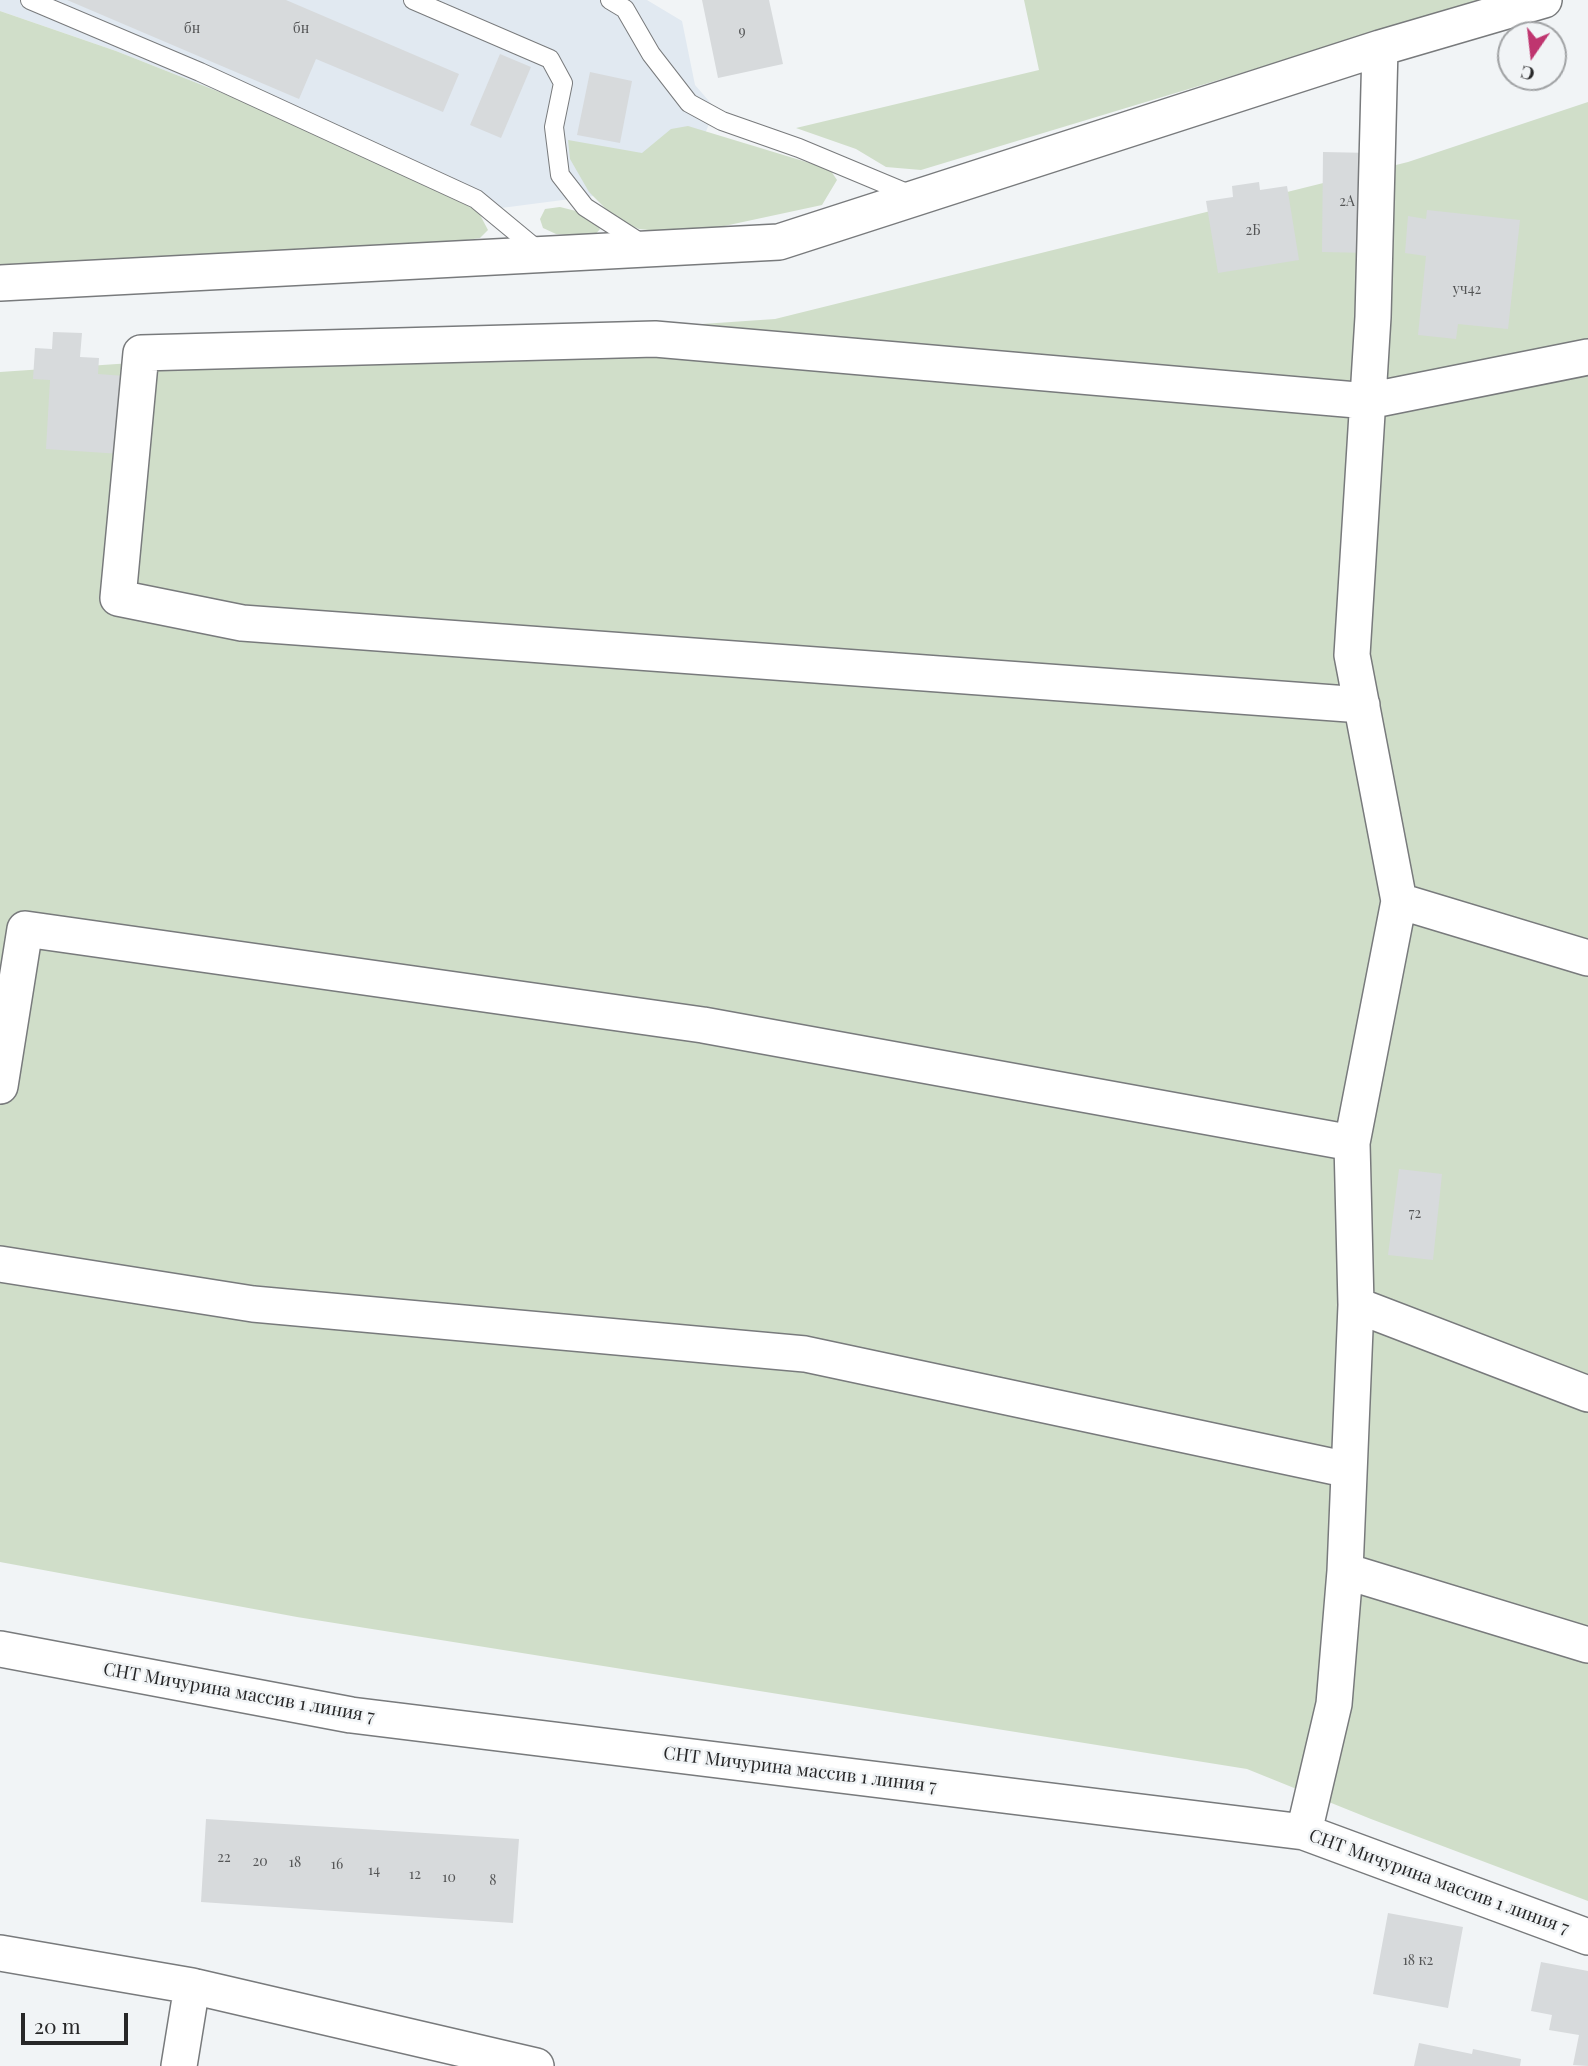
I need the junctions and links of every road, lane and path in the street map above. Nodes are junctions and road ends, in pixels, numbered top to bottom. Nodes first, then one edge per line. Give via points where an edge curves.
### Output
1 (30, 0) edge
2 (414, 0) edge
3 (610, 0) edge
4 (1544, 0) edge
5 (1380, 48) junction
6 (918, 197) junction
7 (650, 249) junction
8 (542, 254) junction
9 (0, 284) edge
10 (1588, 357) edge
11 (1368, 401) junction
12 (1362, 705) junction
13 (1399, 901) junction
14 (1588, 958) edge
15 (4, 1035) edge
16 (0, 1086) edge
17 (1352, 1143) junction
18 (0, 1264) edge
19 (1356, 1305) junction
20 (1588, 1394) edge
21 (1349, 1470) junction
22 (1345, 1572) junction
23 (1588, 1645) edge
24 (0, 1649) edge
25 (1304, 1832) junction
26 (1588, 1937) edge
27 (0, 1954) edge
28 (192, 1986) junction
29 (179, 2066) edge
30 (536, 2066) edge

1 - 8 lane via 200,72 476,199
2 - 7 lane via 550,59 563,83 554,127 561,175 585,207
3 - 6 lane via 625,9 651,54 689,103 722,121
4 - 5 street
5 - 6 street
5 - 11 street
6 - 7 street via 779,242
7 - 8 street
8 - 9 street
10 - 11 street
11 - 12 street via 1352,655
11 - 12 street via 655,339 141,353 118,598 242,623
12 - 13 street
13 - 14 street
13 - 17 street
15 - 16 street
15 - 17 street via 25,929 703,1025
17 - 19 street
18 - 21 street via 253,1304 804,1354
19 - 20 street
19 - 21 street
21 - 22 street
22 - 23 street
22 - 25 street via 1334,1704
24 - 25 street, СНТ Мичурина массив 1 линия 7 via 352,1715
25 - 26 street, СНТ Мичурина массив 1 линия 7
27 - 28 street
28 - 29 street
28 - 30 street

